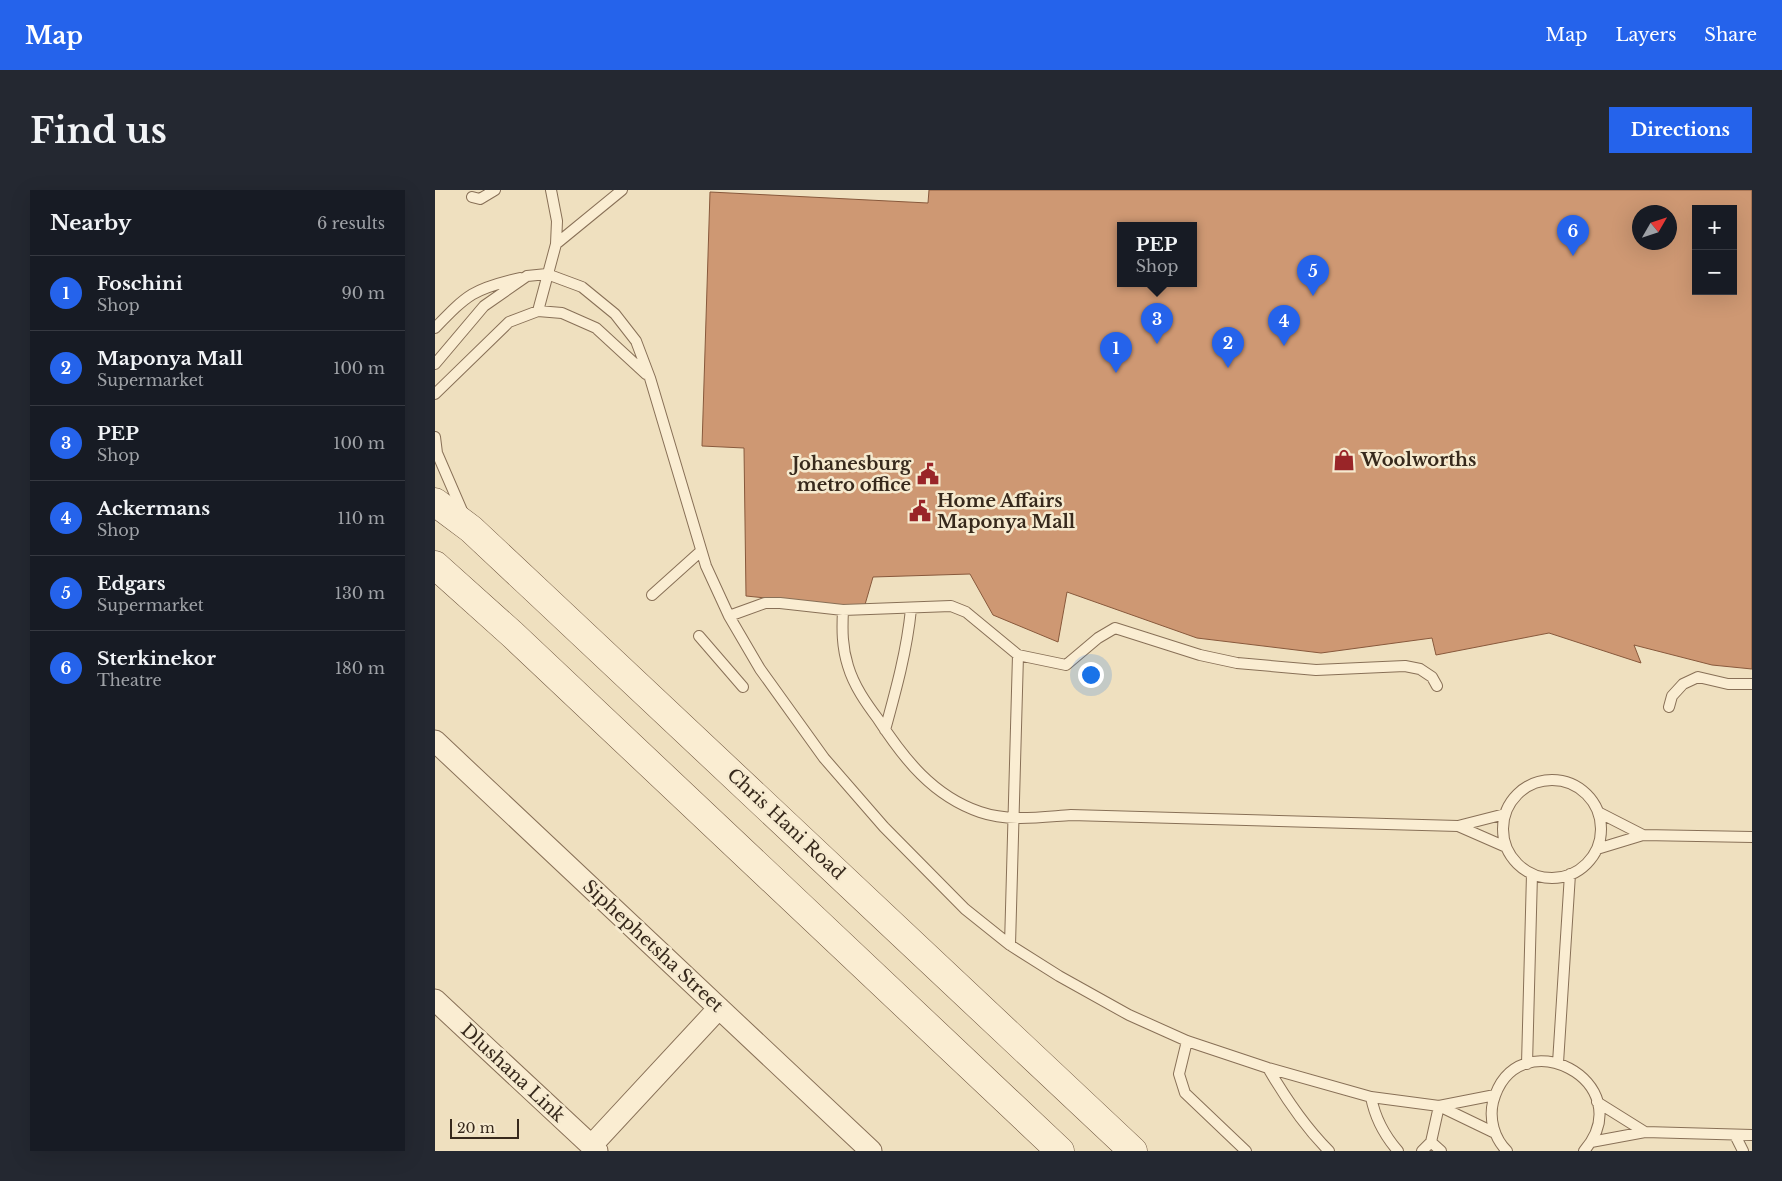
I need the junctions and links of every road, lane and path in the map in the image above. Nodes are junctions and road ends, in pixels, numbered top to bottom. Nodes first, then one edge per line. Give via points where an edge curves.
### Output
1 (495, 190) edge
2 (551, 190) edge
3 (623, 190) edge
4 (470, 196) edge
5 (556, 244) junction
6 (547, 274) junction
7 (527, 276) junction
8 (538, 311) junction
9 (435, 328) edge
10 (435, 364) edge
11 (650, 378) junction
12 (435, 396) edge
13 (435, 437) edge
14 (435, 502) edge
15 (471, 530) junction
16 (701, 551) junction
17 (438, 569) edge
18 (652, 595) dead end
19 (911, 609) junction
20 (843, 610) junction
21 (729, 616) junction
22 (699, 636) dead end
23 (1019, 655) junction
24 (1752, 684) edge
25 (1437, 686) dead end
26 (743, 687) dead end
27 (1669, 707) dead end
28 (885, 730) junction
29 (435, 741) edge
30 (1598, 812) junction
31 (1505, 814) junction
32 (1015, 818) junction
33 (1458, 826) junction
34 (1643, 834) junction
35 (1752, 837) edge
36 (1506, 847) junction
37 (1597, 849) junction
38 (1531, 874) junction
39 (1570, 874) junction
40 (1010, 944) junction
41 (435, 1000) edge
42 (719, 1008) junction
43 (1187, 1041) junction
44 (1558, 1062) junction
45 (1527, 1064) junction
46 (1268, 1068) junction
47 (1495, 1095) junction
48 (1371, 1096) junction
49 (1597, 1102) junction
50 (1439, 1106) junction
51 (1645, 1132) junction
52 (1495, 1133) junction
53 (1735, 1135) junction
54 (1752, 1135) edge
55 (1431, 1142) junction
56 (1591, 1142) junction
57 (594, 1149) edge
58 (871, 1151) edge
59 (1060, 1151) edge
60 (1133, 1151) edge
61 (1246, 1151) edge
62 (1329, 1151) edge
63 (1398, 1151) edge
64 (1422, 1151) edge
65 (1441, 1151) edge
66 (1507, 1151) edge
67 (1584, 1151) edge
68 (1743, 1151) edge

1 - 4 lane via 480,198
2 - 5 lane via 557,221
3 - 5 lane
5 - 6 lane
6 - 7 lane
6 - 8 lane
6 - 11 lane via 582,287 615,314 635,341
7 - 9 lane via 477,290
7 - 10 lane via 484,306
8 - 11 lane via 562,313 596,328
8 - 12 lane via 509,322
11 - 16 lane
13 - 15 lane via 445,475
14 - 15 main road, Chris Hani Road
15 - 60 main road, Chris Hani Road
16 - 18 lane
16 - 21 lane
17 - 59 main road via 512,634
19 - 20 lane
19 - 23 lane via 951,606 966,612
19 - 28 lane via 899,680
20 - 21 lane via 765,603
20 - 28 lane via 842,643 848,668 861,695
21 - 40 lane via 761,669 824,758 923,869 965,909
22 - 26 lane
23 - 25 lane via 1066,665 1115,628 1237,664 1316,670 1405,666 1421,669 1432,677
23 - 32 lane
24 - 27 lane via 1728,684 1699,677 1683,684 1672,696
28 - 32 lane via 916,770 949,798 981,812
29 - 42 street, Siphephetsha Street
30 - 31 lane via 1582,790 1570,783 1544,780 1519,792
30 - 34 lane
30 - 37 lane via 1600,837
31 - 33 lane
31 - 36 lane
32 - 33 lane via 1071,815
32 - 40 lane
33 - 36 lane
34 - 35 lane
34 - 37 lane
36 - 38 lane via 1516,862
37 - 39 lane via 1581,868
38 - 39 lane via 1544,878
38 - 45 lane
39 - 44 lane
40 - 43 lane via 1129,1015
41 - 57 street, Dlushana Link
42 - 57 street, Dlushana Link
42 - 58 street, Siphephetsha Street
43 - 46 lane
43 - 61 lane via 1179,1074 1185,1093
44 - 45 lane
44 - 49 lane via 1583,1076
45 - 47 lane via 1503,1081
46 - 48 lane
46 - 62 lane via 1288,1103
47 - 50 lane
47 - 52 lane via 1492,1120
48 - 50 lane
48 - 63 lane via 1375,1115
49 - 51 lane
49 - 56 lane via 1597,1123
50 - 52 lane
50 - 55 lane
51 - 53 lane
51 - 56 lane
52 - 66 lane
53 - 54 lane
53 - 68 lane
55 - 64 lane
55 - 65 lane
56 - 67 lane

